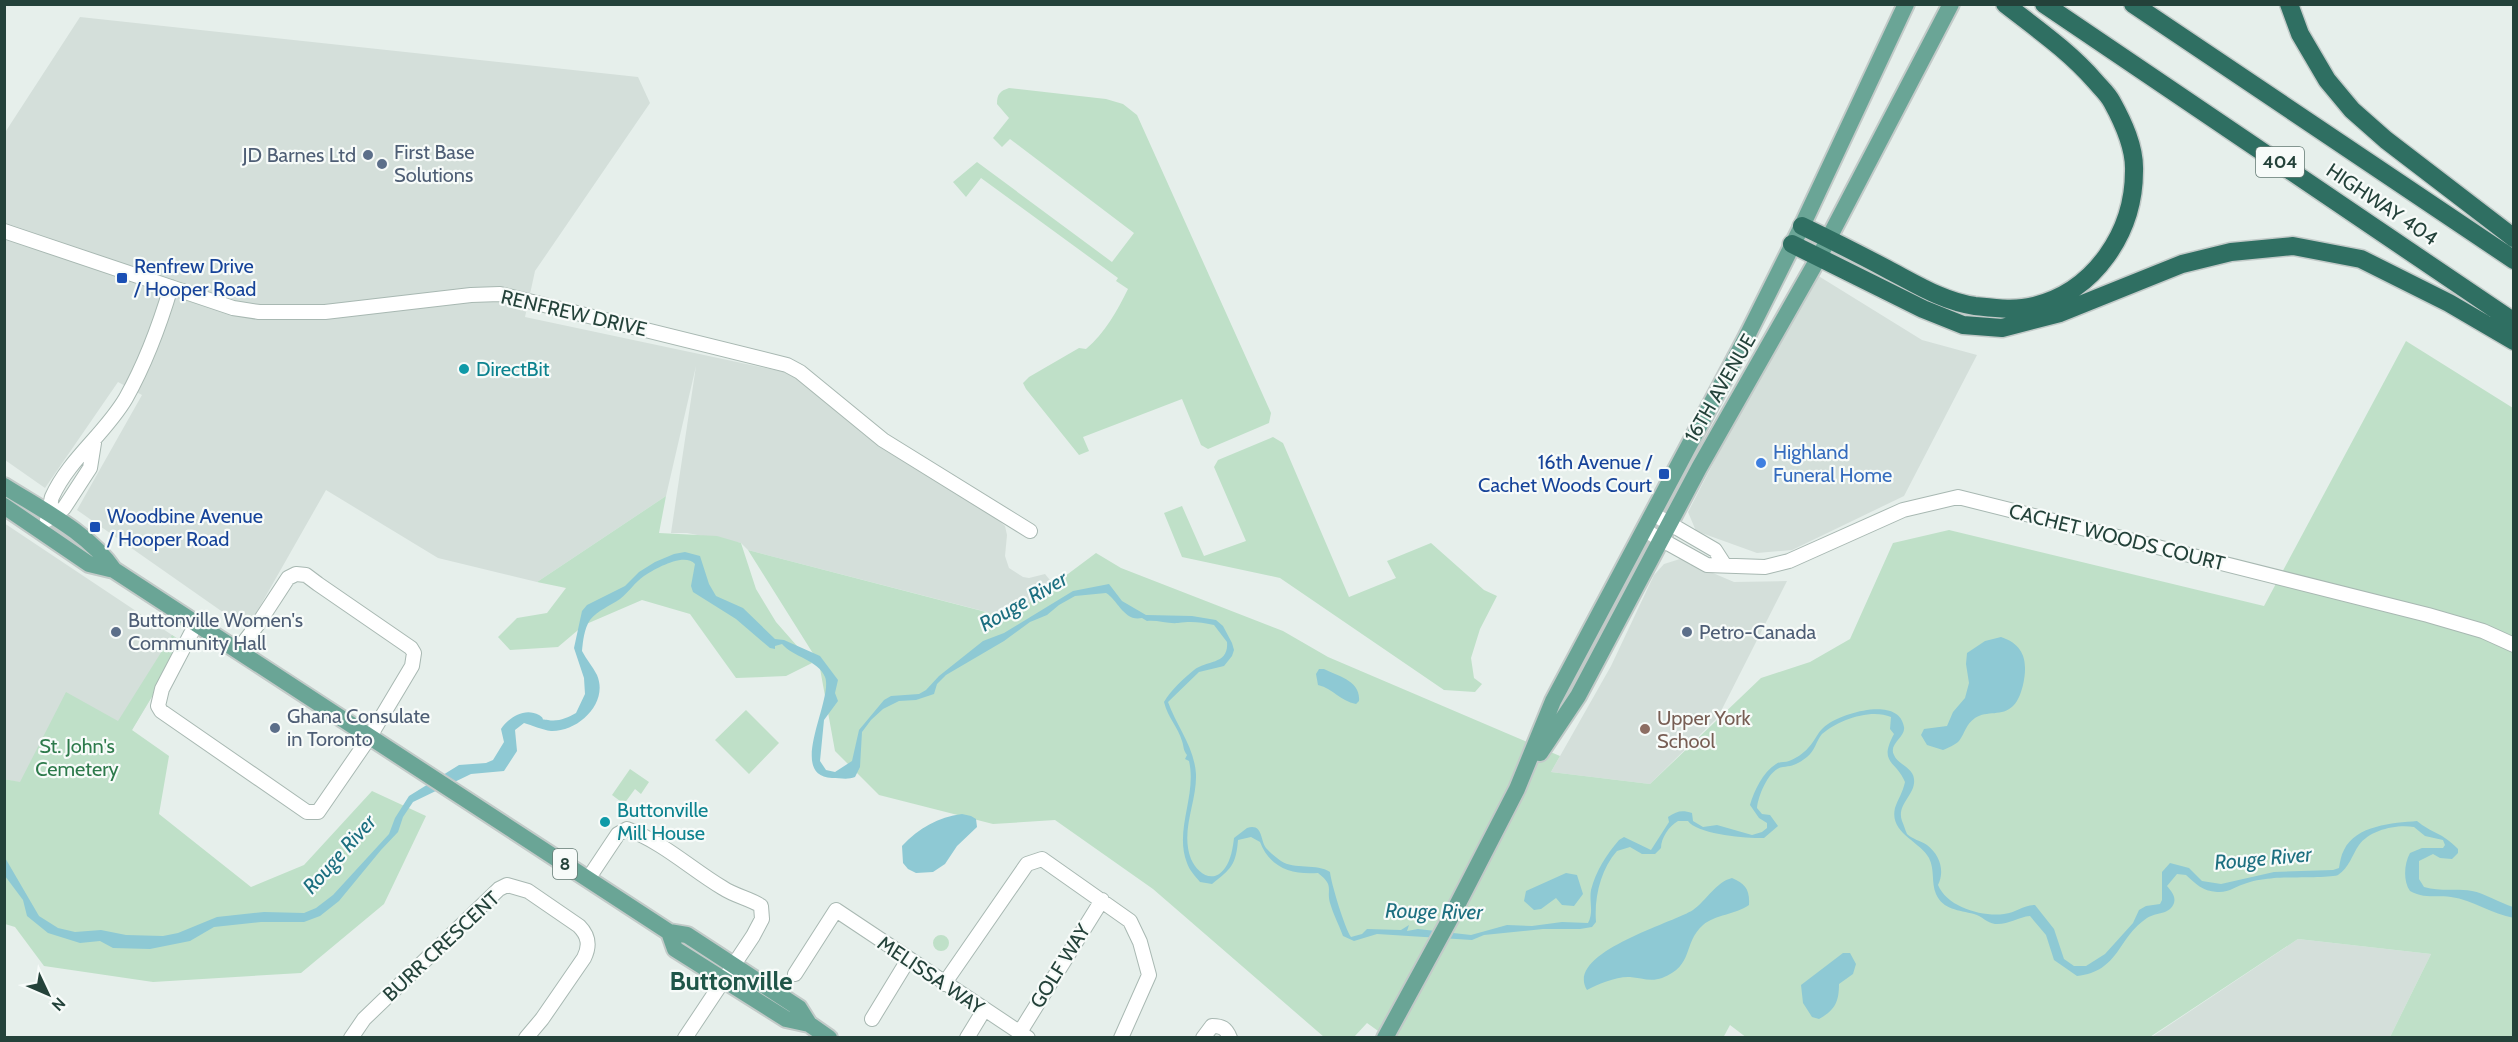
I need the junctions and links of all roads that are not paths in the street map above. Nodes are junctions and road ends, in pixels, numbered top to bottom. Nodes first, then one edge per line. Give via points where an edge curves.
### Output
1 (1906, 4) edge
2 (1951, 4) edge
3 (2005, 4) edge
4 (2044, 4) edge
5 (2133, 4) edge
6 (2289, 4) edge
7 (1802, 225) junction
8 (4, 231) edge
9 (2514, 238) edge
10 (1828, 239) junction
11 (1792, 244) junction
12 (1819, 257) junction
13 (2514, 260) edge
14 (171, 286) junction
15 (2514, 322) edge
16 (2514, 341) edge
17 (4, 486) edge
18 (4, 506) edge
19 (1653, 514) junction
20 (51, 515) junction
21 (1669, 523) junction
22 (39, 530) junction
23 (1644, 530) junction
24 (1030, 531) dead end
25 (1660, 539) junction
26 (1724, 564) junction
27 (114, 570) junction
28 (196, 624) junction
29 (2514, 645) edge
30 (237, 650) junction
31 (369, 738) junction
32 (1517, 789) junction
33 (588, 879) junction
34 (1102, 900) junction
35 (908, 960) junction
36 (729, 973) junction
37 (795, 974) dead end
38 (945, 984) junction
39 (984, 1010) junction
40 (872, 1019) dead end
41 (1024, 1035) edge
42 (351, 1038) edge
43 (526, 1038) edge
44 (685, 1038) edge
45 (829, 1038) edge
46 (967, 1038) edge
47 (1121, 1038) edge
48 (1203, 1038) edge
49 (1230, 1038) edge
50 (1385, 1038) edge

1 - 7 main road, 16TH AVENUE
2 - 10 main road, 16TH AVENUE
3 - 10 highway via 2075,59 2111,100 2129,138 2135,169 2132,199 2124,229 2107,258 2079,285 2049,301 2008,309 1972,306 1933,293
4 - 15 highway, HIGHWAY 404 / 404
5 - 13 highway, HIGHWAY 404 / 404
6 - 9 highway via 2300,34 2321,71 2352,110
7 - 10 highway
7 - 11 main road, 16TH AVENUE
8 - 14 street, RENFREW DRIVE
10 - 12 main road, 16TH AVENUE
11 - 12 highway
11 - 19 main road, 16TH AVENUE
12 - 16 highway via 1963,325 2002,328 2060,313 2182,264 2231,252 2293,246 2361,259
12 - 21 main road, 16TH AVENUE
14 - 20 street via 127,395 94,442 90,468 64,508
14 - 24 street, RENFREW DRIVE via 233,308 290,313 500,294 780,362 800,372 883,440
17 - 20 main road, 8
18 - 22 main road, 8
19 - 21 street
19 - 23 main road, 16TH AVENUE
20 - 22 street
20 - 27 main road, 8 via 102,553
21 - 25 main road, 16TH AVENUE
21 - 26 street via 1715,550
22 - 27 main road, 8 via 89,564
23 - 25 street, CACHET WOODS COURT
23 - 32 main road, 16TH AVENUE via 1553,701
25 - 26 street, CACHET WOODS COURT via 1707,565
25 - 32 main road, 16TH AVENUE via 1578,696
26 - 29 street, CACHET WOODS COURT via 1765,567 1789,561 1903,510 1958,497 2428,615
27 - 28 main road, 8
28 - 30 main road, 8
28 - 31 street via 162,689 158,706 175,723 307,812 318,812
30 - 31 main road, 8
30 - 31 street via 288,578 306,575 414,653 412,666
31 - 33 main road, 8
32 - 50 main road, 16TH AVENUE
33 - 36 main road, 8 via 669,932 687,935
33 - 36 street via 618,834 627,829 689,862 742,899 761,906 762,919
34 - 38 street via 1042,860 1028,864
34 - 41 street, GOLF WAY
34 - 47 street via 1130,921 1149,975
35 - 37 street, MELISSA WAY via 836,910
35 - 38 street, MELISSA WAY
35 - 40 street
36 - 44 street
36 - 45 main road, 8 via 799,1008 809,1024
38 - 39 street, MELISSA WAY
39 - 41 street, MELISSA WAY
39 - 46 street
42 - 43 street, BURR CRESCENT via 364,1018 507,885 528,891 579,926 589,948
48 - 49 street via 1212,1026 1220,1026

